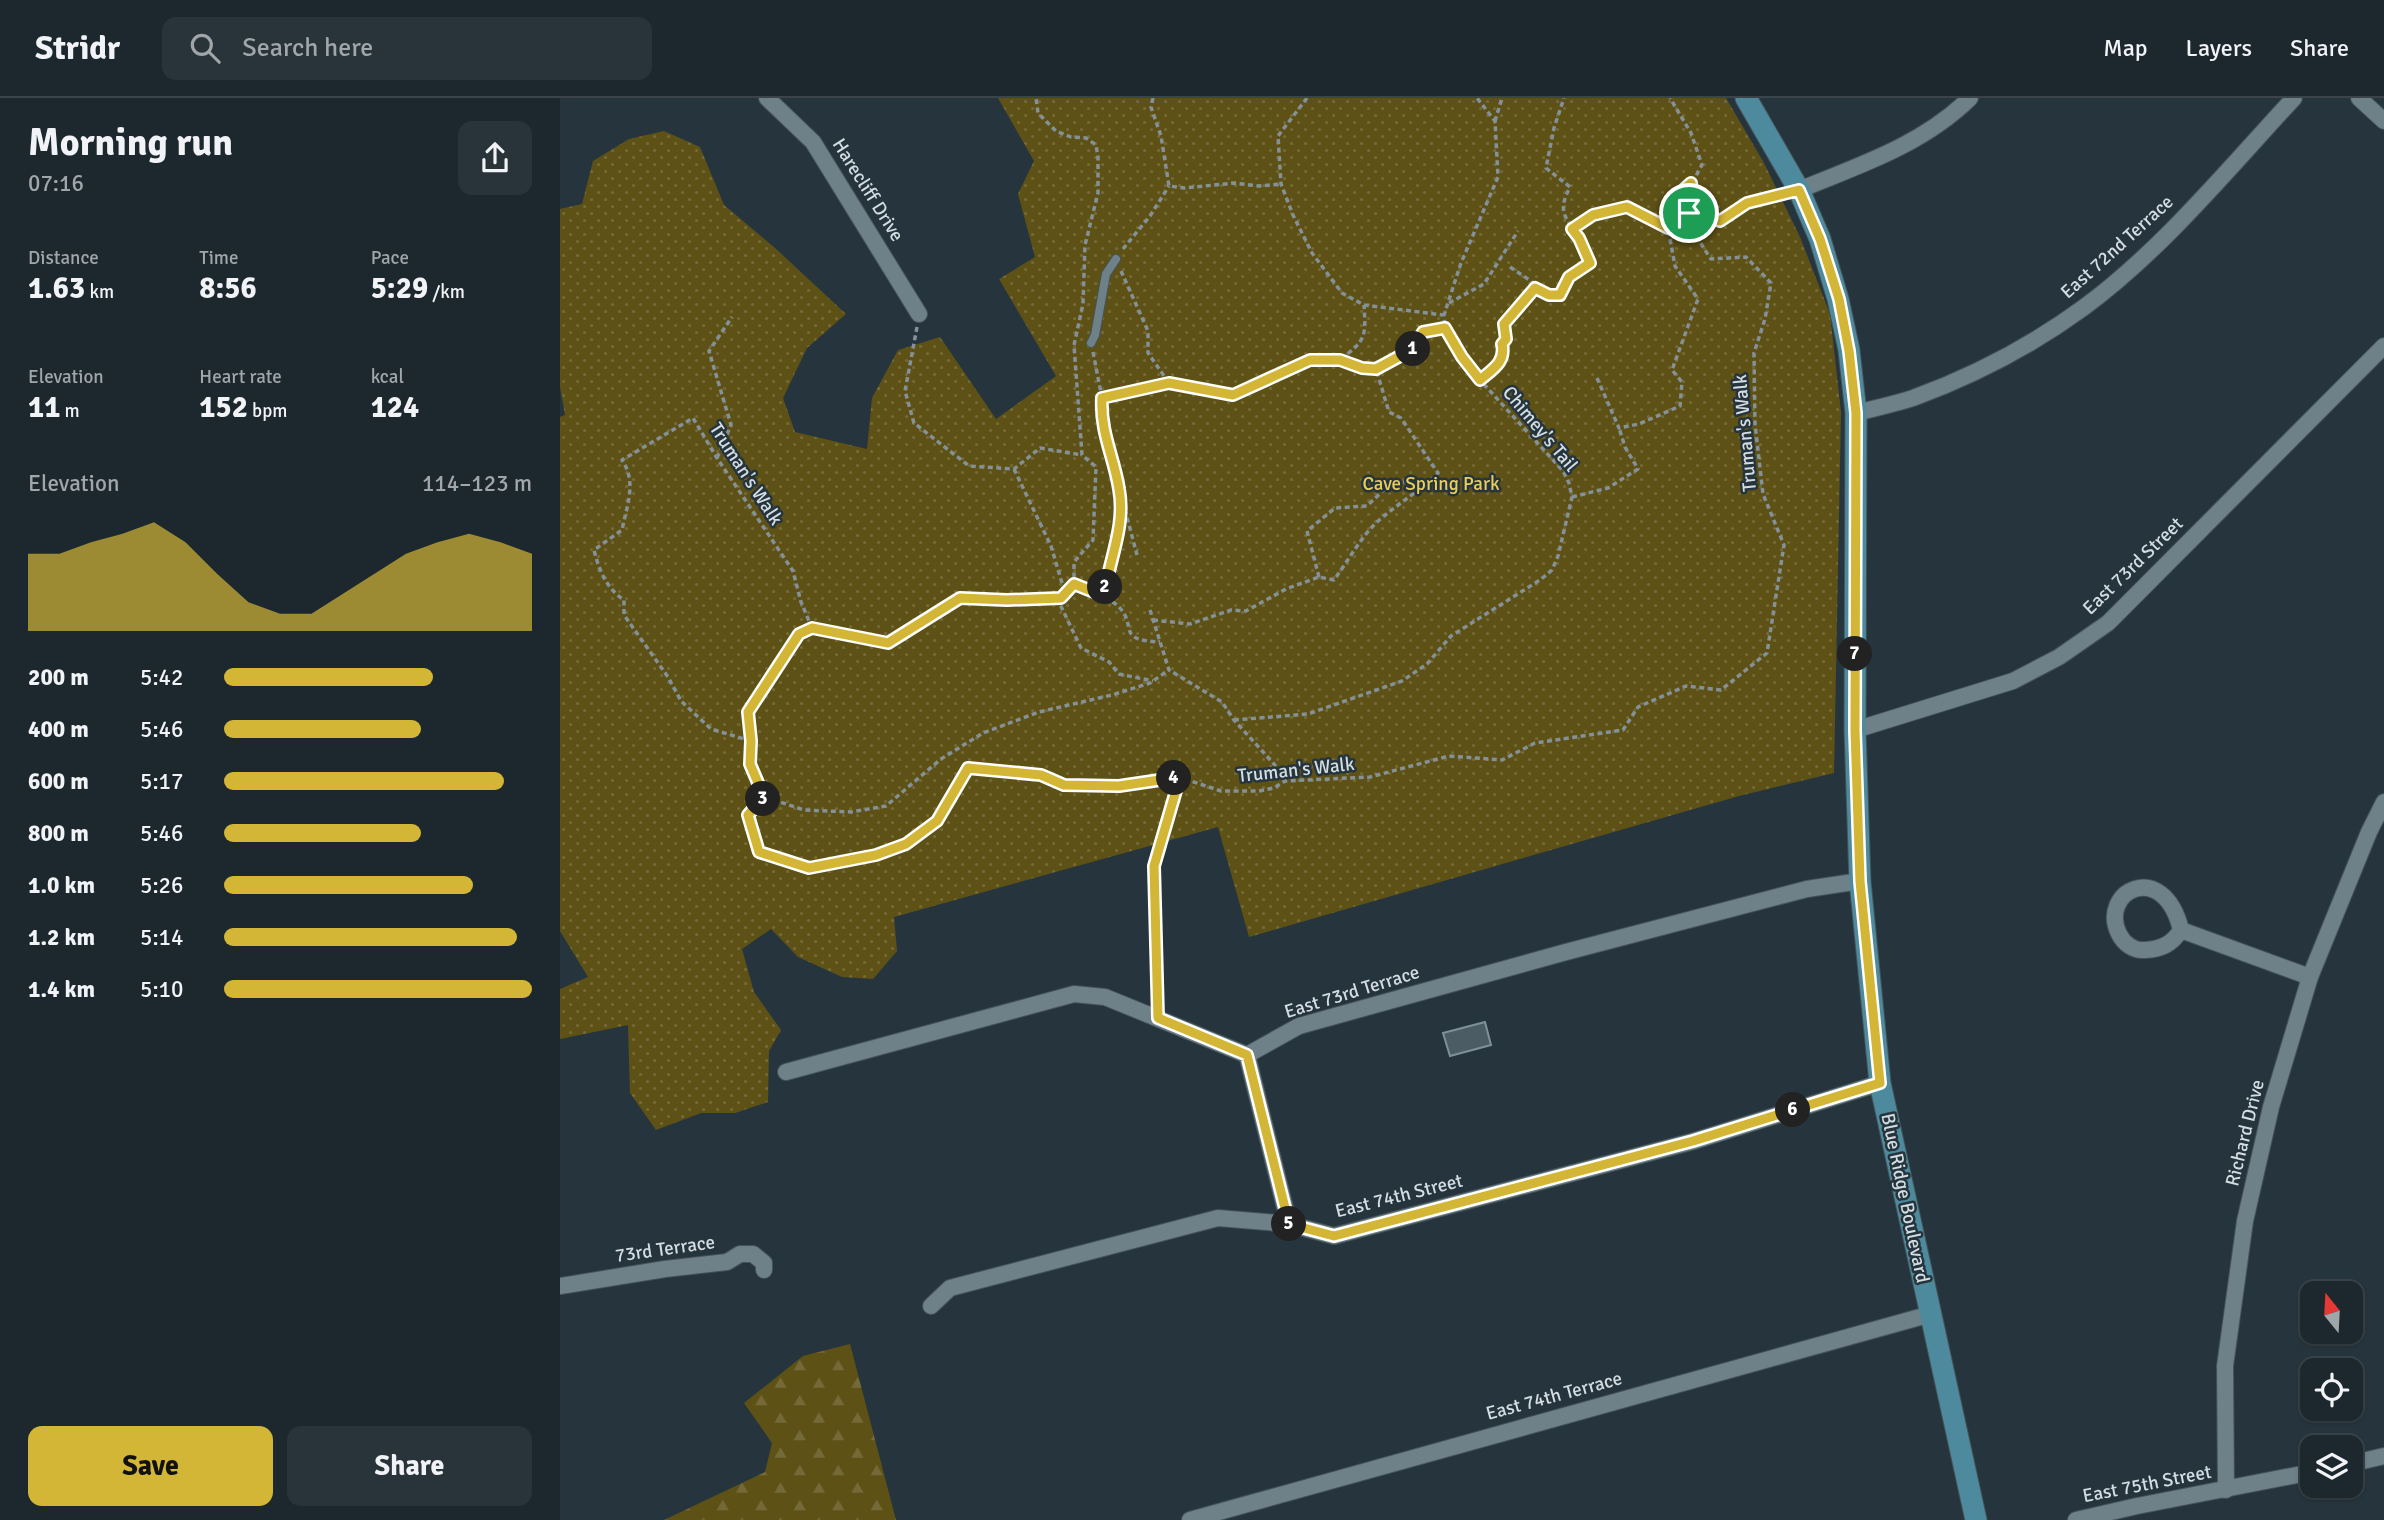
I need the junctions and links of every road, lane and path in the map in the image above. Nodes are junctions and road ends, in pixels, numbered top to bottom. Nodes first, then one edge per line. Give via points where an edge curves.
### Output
1 (767, 98) edge
2 (1036, 98) edge
3 (1153, 98) edge
4 (1307, 98) edge
5 (1477, 98) edge
6 (1502, 98) edge
7 (1564, 98) edge
8 (1670, 98) edge
9 (1746, 98) edge
10 (1970, 98) edge
11 (2294, 98) edge
12 (2359, 98) edge
13 (1495, 121) junction
14 (2384, 121) edge
15 (1691, 183) junction
16 (1281, 184) junction
17 (1169, 186) junction
18 (1799, 190) junction
19 (1689, 213) junction
20 (1668, 228) junction
21 (1572, 229) junction
22 (1518, 231) dead end
23 (1116, 259) junction
24 (1510, 267) dead end
25 (1535, 288) junction
26 (1083, 302) junction
27 (1448, 304) junction
28 (1364, 305) junction
29 (919, 314) joint
30 (1444, 315) junction
31 (732, 317) dead end
32 (1445, 328) junction
33 (1091, 343) junction
34 (2384, 346) edge
35 (1340, 360) junction
36 (1376, 369) junction
37 (1597, 378) dead end
38 (1480, 380) junction
39 (1169, 383) junction
40 (1102, 398) junction
41 (1856, 413) junction
42 (1619, 428) junction
43 (1082, 455) junction
44 (717, 458) junction
45 (1014, 469) junction
46 (1429, 482) junction
47 (1120, 491) junction
48 (1572, 497) junction
49 (1137, 555) dead end
50 (1319, 577) junction
51 (1074, 584) junction
52 (1065, 594) junction
53 (1104, 596) junction
54 (1057, 598) junction
55 (1150, 610) dead end
56 (1153, 620) junction
57 (812, 628) junction
58 (1160, 642) junction
59 (1168, 670) junction
60 (1153, 681) junction
61 (1234, 720) junction
62 (1855, 730) junction
63 (751, 741) junction
64 (1180, 777) junction
65 (1285, 781) junction
66 (764, 797) junction
67 (2384, 802) edge
68 (1860, 881) junction
69 (2182, 930) junction
70 (2311, 977) junction
71 (1158, 1018) junction
72 (1247, 1055) junction
73 (786, 1072) dead end
74 (1880, 1083) junction
75 (1289, 1224) junction
76 (764, 1270) dead end
77 (560, 1286) edge
78 (931, 1306) dead end
79 (1931, 1314) junction
80 (2384, 1456) edge
81 (2363, 1461) edge
82 (2300, 1475) edge
83 (2226, 1490) junction
84 (1190, 1520) edge
85 (1976, 1520) edge
86 (2076, 1520) edge

1 - 29 street, Harecliff Drive via 813,142
2 - 26 path via 1038,113 1056,131 1096,145 1098,193 1085,246
3 - 17 path via 1151,107
4 - 16 path via 1278,136
5 - 13 path
6 - 13 path
7 - 21 path via 1546,168 1570,187 1562,201 1565,221
8 - 15 path, Truman's Walk via 1702,165
9 - 18 main road, Blue Ridge Boulevard
10 - 18 street via 1899,150
11 - 41 street, East 72nd Terrace via 2162,241 2083,308 2026,346 1975,372 1911,398
12 - 14 street
13 - 27 path, Chimey's Tail via 1499,177
15 - 19 path, Truman's Walk
15 - 20 path via 1674,197 1666,217
16 - 17 path
16 - 28 path via 1312,253 1342,293
17 - 23 path
18 - 19 path via 1747,203 1720,221
18 - 41 main road, Blue Ridge Boulevard via 1839,299
19 - 65 path, Truman's Walk via 1696,238 1712,259 1746,257 1771,283 1754,353 1755,424 1763,494 1784,545 1767,653 1721,690 1686,686 1638,707 1623,730 1535,743 1502,760 1449,756 1370,777
20 - 21 path via 1627,207 1593,215
20 - 42 path via 1675,266 1698,299 1672,370 1682,382 1680,406
21 - 25 path via 1590,263 1569,277 1560,295
22 - 27 path via 1485,284
23 - 33 lane via 1106,274
23 - 39 path via 1148,331 1148,353
24 - 25 path
25 - 38 path via 1504,324 1502,360
26 - 33 path
26 - 43 path via 1074,345
27 - 30 path, Chimey's Tail
28 - 30 path
28 - 35 path via 1365,328 1359,345
29 - 45 path via 905,391 914,423 969,466
30 - 32 path, Chimey's Tail
31 - 44 path via 709,351 732,425
32 - 36 path via 1423,332 1413,349
32 - 38 path, Chimey's Tail
33 - 40 path
34 - 62 street, East 73rd Street via 2108,623 2013,681
35 - 36 path
35 - 39 path via 1310,360 1233,395
36 - 46 path via 1389,412 1401,418 1438,473
37 - 42 path
38 - 48 path, Chimey's Tail via 1563,471
39 - 40 path
40 - 47 path via 1101,419
41 - 62 main road, Blue Ridge Boulevard
42 - 48 path via 1638,469 1608,488
43 - 45 path via 1041,448
43 - 51 path via 1096,467 1093,540 1074,562
44 - 57 path, Truman's Walk via 793,571
44 - 63 path, Truman's Walk via 693,418 622,460 631,486 622,530 594,550 612,592 624,600 624,615 681,701 711,729
45 - 52 path via 1051,546
46 - 50 path via 1375,524 1334,580
46 - 50 path via 1392,482 1367,506 1335,508 1307,531
47 - 49 path
47 - 53 path via 1119,534
48 - 61 path, Chimey's Tail via 1552,570 1451,636 1427,664 1402,681 1308,714
50 - 56 path via 1245,611 1231,610 1190,624
51 - 52 path
51 - 53 path
52 - 54 path
53 - 58 path via 1121,608 1130,634 1141,641
54 - 57 path via 960,598 888,643
54 - 60 path via 1081,648 1109,662 1119,674
55 - 56 path
56 - 58 path
57 - 63 path via 799,634 748,712
58 - 59 path
59 - 60 path
59 - 61 path via 1222,702
60 - 66 path via 1039,712 983,733 942,759 886,806 851,813 804,810
61 - 65 path
62 - 68 main road, Blue Ridge Boulevard
63 - 66 path via 750,764
64 - 65 path, Truman's Walk via 1221,791 1259,791
64 - 66 path, Truman's Walk via 1119,786 1064,785 1041,775 968,768 937,821 906,844 809,868 759,852 748,815
64 - 71 path via 1154,866
67 - 70 street, Richard Drive
68 - 72 street, East 73rd Terrace via 1807,889 1299,1026
68 - 74 main road, Blue Ridge Boulevard
69 - 69 street via 2160,949 2138,950 2122,942 2114,925 2114,909 2123,897 2139,888 2151,888 2166,897
69 - 70 street
70 - 83 street, Richard Drive via 2271,1107 2245,1221 2225,1366
71 - 72 street
71 - 73 street via 1105,997 1074,994
72 - 75 street
74 - 75 street, East 74th Street via 1693,1141 1334,1236
74 - 79 main road, Blue Ridge Boulevard
75 - 78 street, East 74th Street via 1218,1218 950,1289
76 - 77 street, 73rd Terrace via 764,1263 753,1254 740,1254 727,1262
79 - 84 street, East 74th Terrace
79 - 85 main road, Blue Ridge Boulevard
80 - 81 street
82 - 83 street
83 - 86 street, East 75th Street

